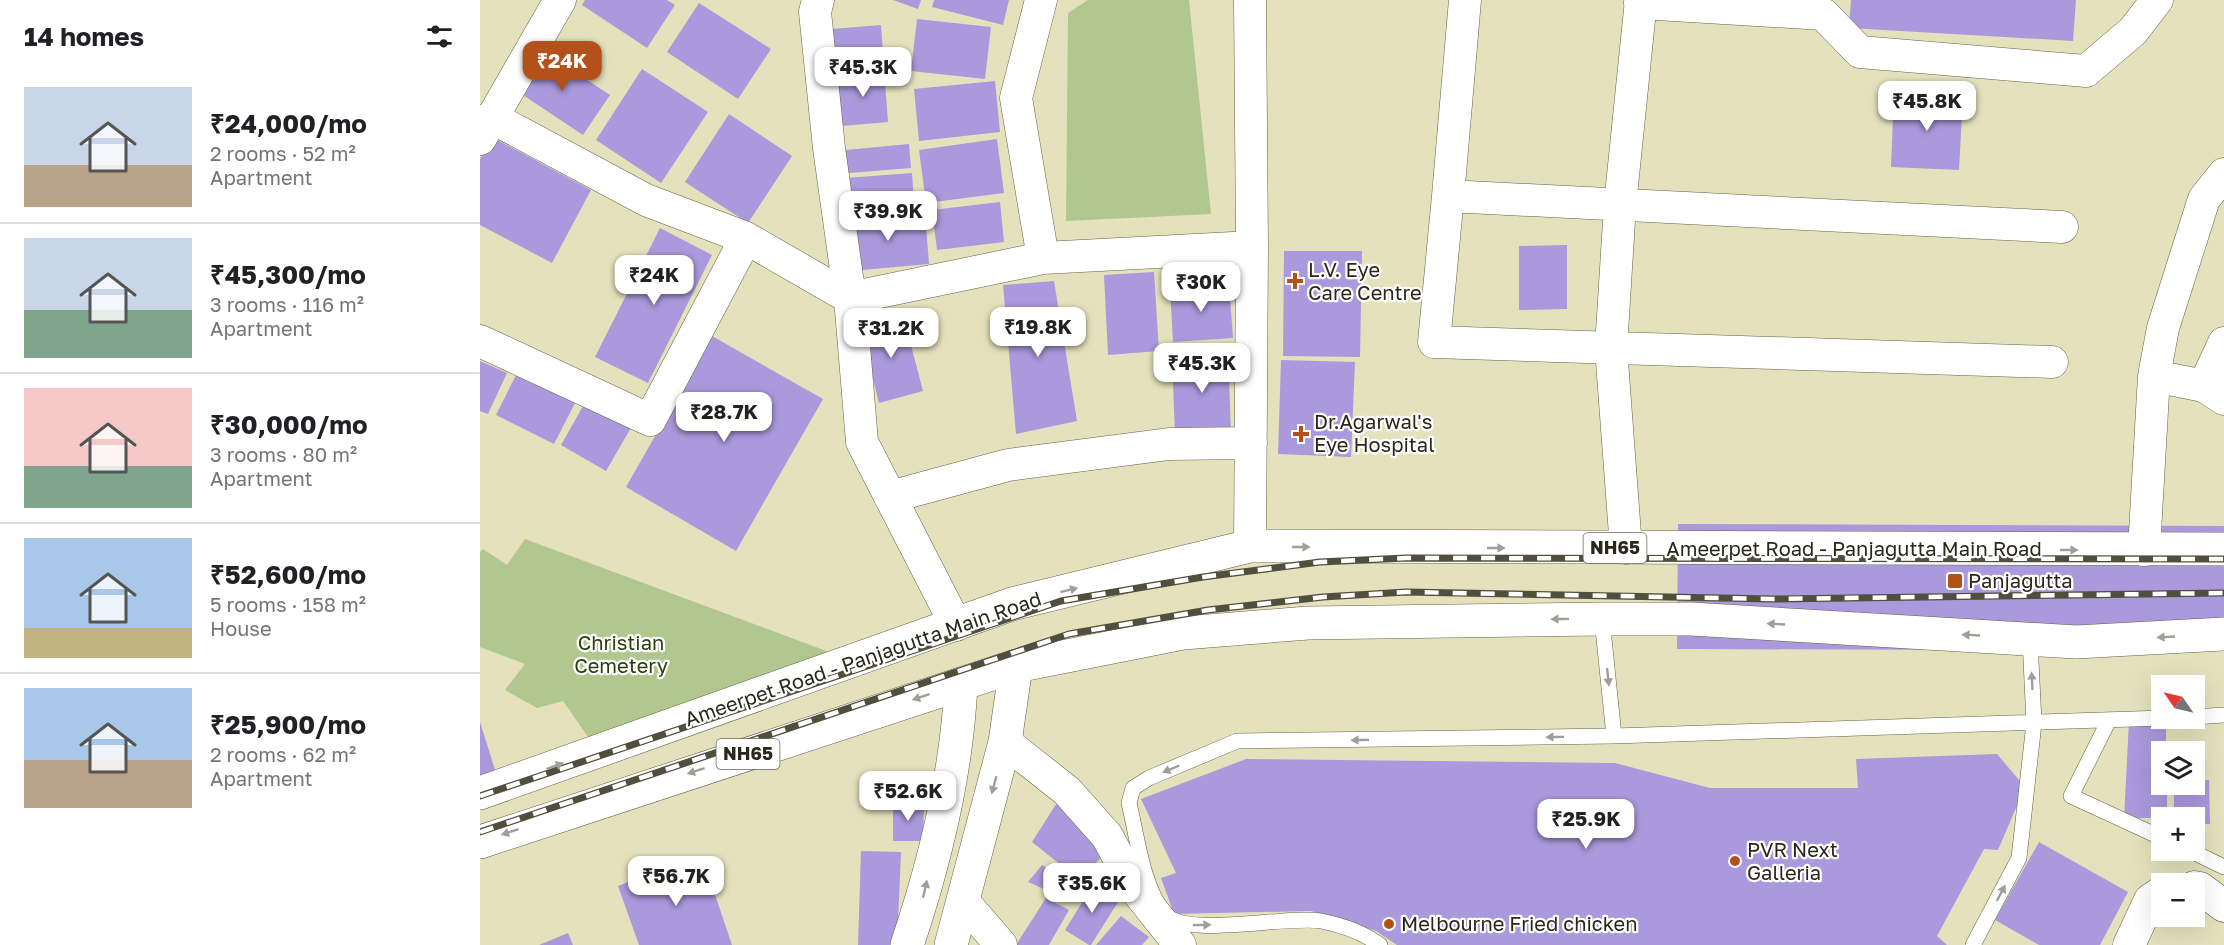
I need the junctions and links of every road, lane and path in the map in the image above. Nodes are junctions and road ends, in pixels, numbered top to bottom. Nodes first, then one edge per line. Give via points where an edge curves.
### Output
1 (560, 0) edge
2 (818, 0) edge
3 (1041, 0) edge
4 (1250, 0) edge
5 (1465, 0) edge
6 (2157, 0) edge
7 (1641, 2) edge
8 (1825, 7) edge
9 (485, 128) edge
10 (2224, 174) edge
11 (1448, 196) junction
12 (1620, 205) junction
13 (2062, 227) dead end
14 (746, 238) junction
15 (1252, 247) junction
16 (1043, 258) junction
17 (850, 298) junction
18 (480, 341) edge
19 (2224, 343) edge
20 (1611, 348) junction
21 (2052, 362) dead end
22 (2154, 376) junction
23 (2214, 393) edge
24 (1251, 443) junction
25 (890, 496) junction
26 (1250, 546) junction
27 (1626, 548) junction
28 (2224, 549) edge
29 (2144, 550) junction
30 (1602, 619) junction
31 (956, 625) junction
32 (2224, 634) edge
33 (2030, 639) junction
34 (1016, 666) junction
35 (961, 684) junction
36 (2224, 715) edge
37 (2205, 716) edge
38 (2151, 719) edge
39 (2108, 722) junction
40 (2034, 723) junction
41 (1614, 736) junction
42 (1005, 742) junction
43 (480, 793) edge
44 (2151, 833) edge
45 (480, 842) edge
46 (2205, 858) edge
47 (2224, 867) edge
48 (2205, 892) edge
49 (2151, 899) edge
50 (963, 901) junction
51 (2224, 906) edge
52 (908, 945) edge
53 (951, 945) edge
54 (1001, 945) edge
55 (1180, 945) edge
56 (1380, 945) edge
57 (1973, 945) edge
58 (2129, 945) edge

1 - 9 street
2 - 17 street via 815,12 829,148
3 - 16 street via 1016,98
4 - 15 street
5 - 11 street
6 - 8 street via 2133,31 2086,71 1860,52
7 - 8 street
7 - 12 street
9 - 14 street via 646,200
10 - 22 street via 2204,199 2163,328
11 - 12 street
11 - 20 street via 1434,342
12 - 13 street
12 - 20 street
14 - 17 street
14 - 18 street via 650,420
15 - 16 street
15 - 24 street
16 - 17 street
17 - 25 street via 862,442
19 - 23 street
20 - 21 street
20 - 27 street
22 - 23 street
22 - 29 street
24 - 25 street via 1169,444 1008,465
24 - 26 street
25 - 31 street
26 -> 27 main road, Ameerpet Road - Panjagutta Main Road / NH65
31 -> 26 main road, Ameerpet Road - Panjagutta Main Road / NH65 via 1012,604
27 -> 29 main road, Ameerpet Road - Panjagutta Main Road / NH65
28 - 29 main road, Ameerpet Road - Panjagutta Main Road / NH65
33 -> 30 main road, NH65 via 1691,620
30 -> 34 main road, NH65 via 1308,622 1183,633
30 -> 41 lane
43 -> 31 main road, Ameerpet Road - Panjagutta Main Road / NH65
32 -> 33 main road, NH65 via 2076,642
40 -> 33 lane
34 - 35 main road, NH65
34 - 42 main road
35 -> 45 main road, NH65
52 -> 35 main road via 924,895 958,733
36 - 37 lane
38 - 39 lane
39 - 40 lane
39 - 44 lane via 2071,796
40 - 41 lane
57 -> 40 lane via 2019,858
41 -> 56 lane via 1237,741 1133,788 1129,803 1152,894 1167,917 1189,925 1320,921 1369,936
42 -> 50 main road
42 - 55 street via 1067,790 1107,836 1136,890
46 - 47 lane
48 - 51 street
49 - 58 street
50 - 53 main road
50 - 54 street

